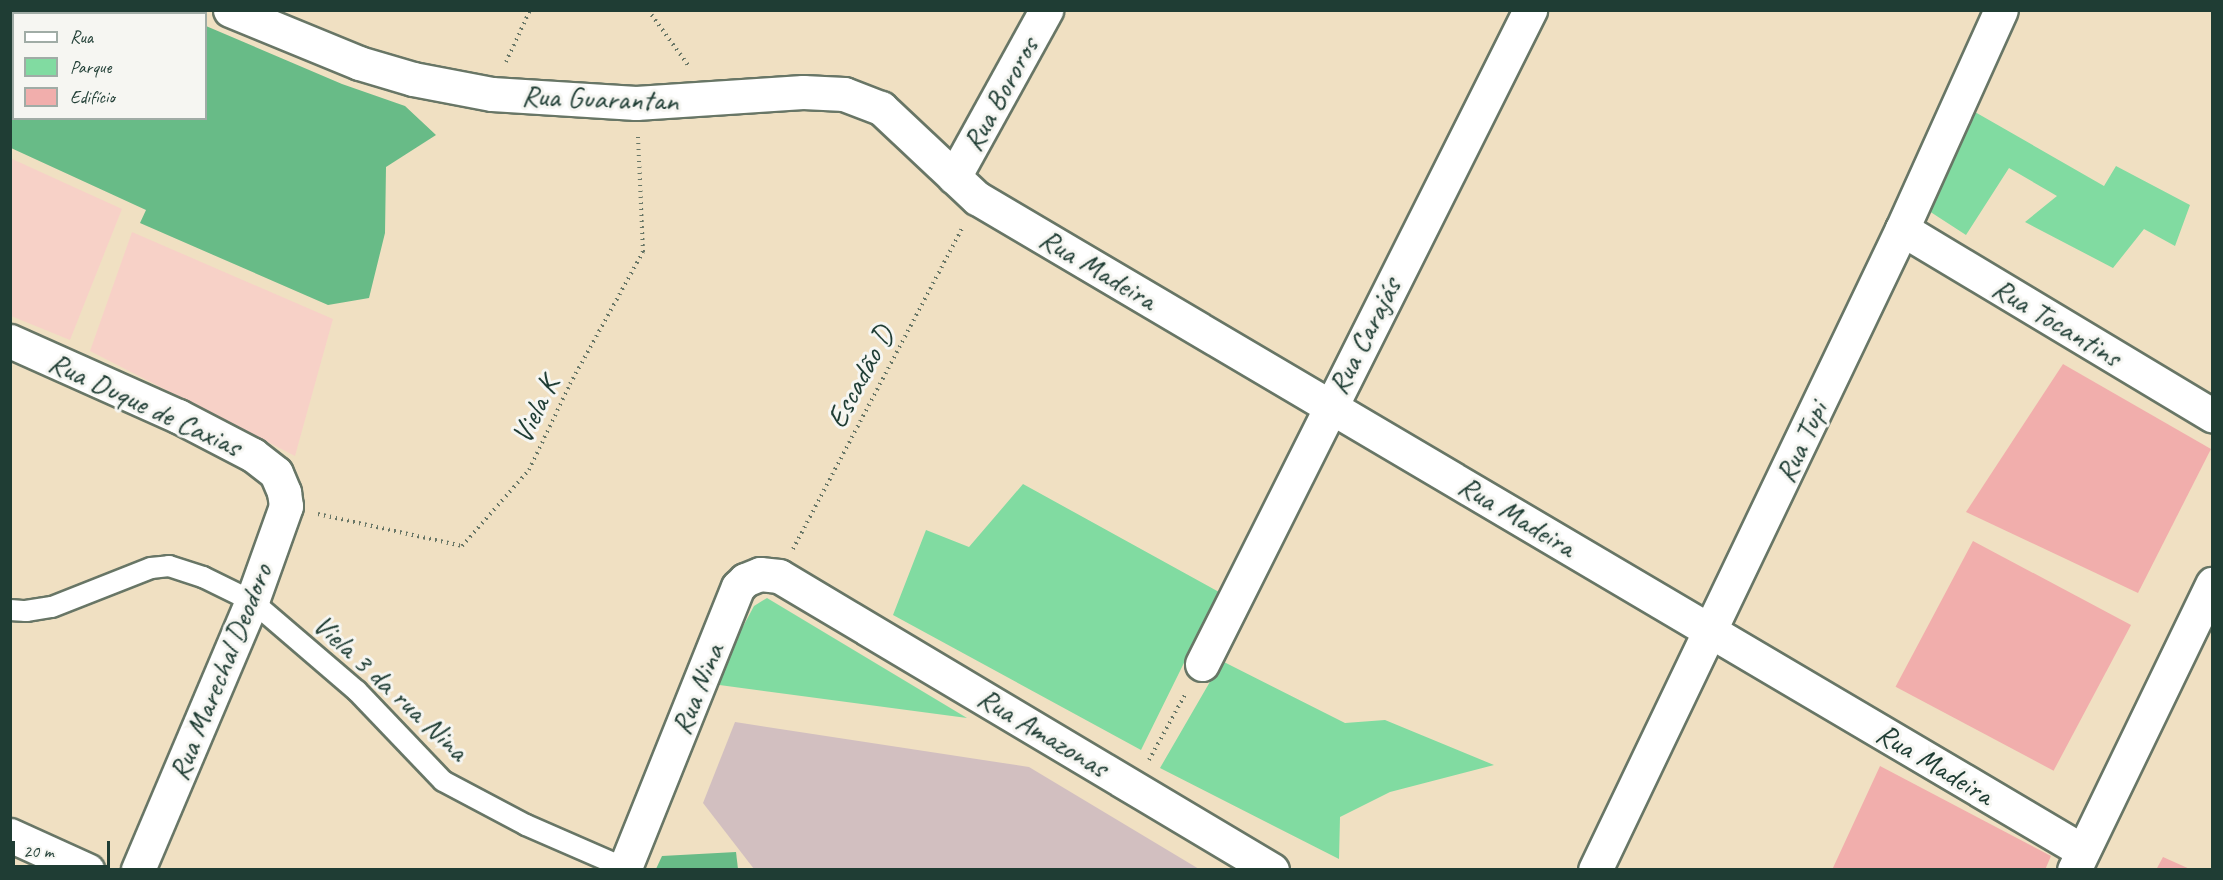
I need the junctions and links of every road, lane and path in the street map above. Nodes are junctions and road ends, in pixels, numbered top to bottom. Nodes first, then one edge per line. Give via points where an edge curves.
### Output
1 (230, 10) edge
2 (530, 10) edge
3 (648, 10) edge
4 (1046, 10) edge
5 (1530, 10) edge
6 (2001, 10) edge
7 (492, 94) junction
8 (736, 96) junction
9 (636, 103) junction
10 (966, 187) junction
11 (1902, 229) junction
12 (10, 341) edge
13 (1329, 406) junction
14 (2212, 415) edge
15 (286, 506) junction
16 (779, 576) junction
17 (2212, 584) edge
18 (252, 601) junction
19 (10, 610) edge
20 (2205, 616) edge
21 (1711, 631) junction
22 (1202, 664) joint
23 (1134, 787) junction
24 (10, 835) edge
25 (2079, 860) edge
26 (624, 869) edge
27 (87, 870) edge
28 (138, 870) edge
29 (1272, 870) edge
30 (1595, 870) edge

1 - 7 street, Rua Guarantan via 359,63 413,79
2 - 7 path
3 - 8 path via 686,63
4 - 10 street, Rua Bororos
5 - 13 street, Rua Carajás
6 - 11 street, Rua Tupi
7 - 9 street, Rua Guarantan
8 - 9 street, Rua Guarantan
8 - 10 street, Rua Guarantan via 844,94 881,108
9 - 15 path, Viela K via 643,252 570,384 529,470 462,546
10 - 13 street, Rua Madeira
10 - 16 path, Escadão D
11 - 14 street, Rua Tocantins
11 - 21 street, Rua Tupi
12 - 15 street, Rua Duque de Caxias via 178,416 253,455 276,473
13 - 21 street, Rua Madeira
13 - 22 street, Rua Carajás
15 - 18 street, Rua Marechal Deodoro
16 - 23 street, Rua Amazonas
16 - 26 street, Rua Nina via 760,574 738,587
17 - 20 street
18 - 19 lane, Viela 3 da rua Nina via 170,566 151,568 52,607
18 - 26 lane, Viela 3 da rua Nina via 357,691 443,781 526,825
18 - 28 street, Rua Marechal Deodoro
20 - 25 street
21 - 25 street, Rua Madeira
21 - 30 street, Rua Tupi
22 - 23 path
23 - 29 street, Rua Amazonas
24 - 27 street

